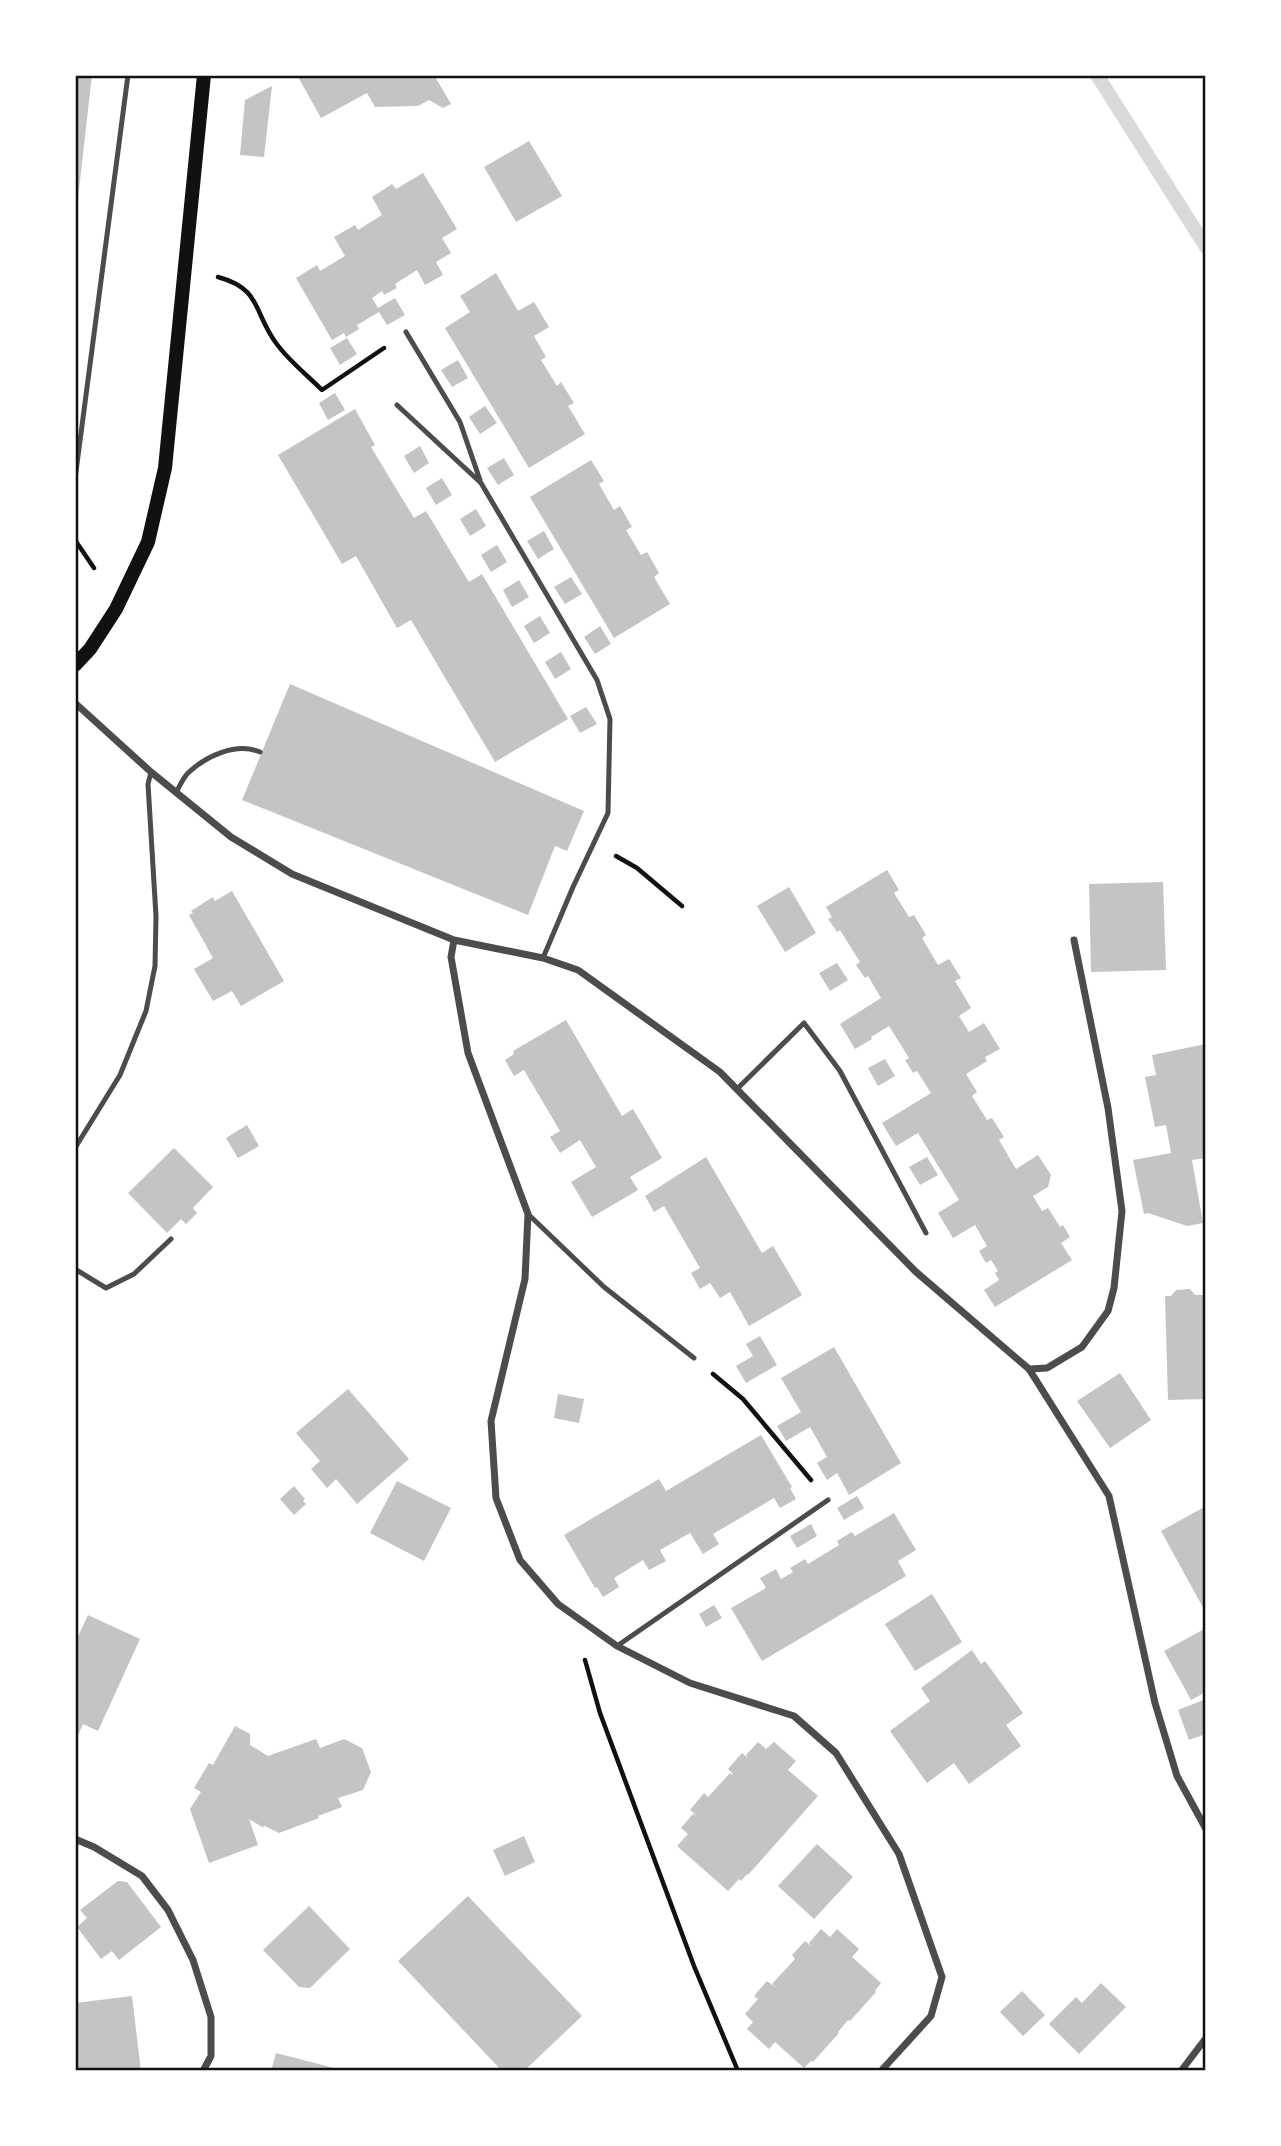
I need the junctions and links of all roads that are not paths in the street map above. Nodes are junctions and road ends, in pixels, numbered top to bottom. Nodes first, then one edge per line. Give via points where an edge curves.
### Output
1 (128, 75) edge
2 (205, 75) edge
3 (406, 332) road end
4 (397, 405) dead end
5 (75, 479) edge
6 (481, 482) junction
7 (75, 665) edge
8 (75, 703) edge
9 (260, 752) dead end
10 (151, 772) junction
11 (176, 793) junction
12 (454, 940) junction
13 (1074, 940) dead end
14 (543, 958) junction
15 (737, 1089) junction
16 (75, 1148) edge
17 (528, 1213) junction
18 (926, 1233) dead end
19 (170, 1238) dead end
20 (75, 1269) edge
21 (694, 1358) road end
22 (1028, 1369) junction
23 (828, 1500) road end
24 (617, 1646) junction
25 (1206, 1829) edge
26 (75, 1839) edge
27 (1206, 2038) edge
28 (202, 2071) edge
29 (881, 2071) edge
30 (1181, 2071) edge

1 - 5 lane
2 - 7 main road via 165,468 148,542 116,609
3 - 6 lane via 460,422
4 - 6 lane
6 - 14 lane via 597,681 610,719 608,813
8 - 10 street
9 - 11 lane via 248,747 218,752 186,774
10 - 11 street
10 - 16 lane via 156,928 155,966 146,1011 120,1075
11 - 12 street via 231,836 292,874
12 - 14 street
12 - 17 street via 452,957 468,1053
13 - 22 street via 1108,1108 1122,1211 1114,1287 1108,1311 1082,1347 1047,1368
14 - 15 street via 578,970
15 - 18 lane via 804,1023 840,1071
15 - 22 street via 915,1271
17 - 21 lane via 604,1287
17 - 24 street via 525,1279 491,1420 496,1498 520,1560 558,1604
19 - 20 lane via 134,1274 106,1288
22 - 25 street via 1109,1496 1155,1703 1177,1776
23 - 24 lane
24 - 29 street via 690,1683 794,1716 836,1753 899,1854 942,1977 931,2016
26 - 28 street via 142,1876 167,1910 193,1960 211,2017 211,2056
27 - 30 street

